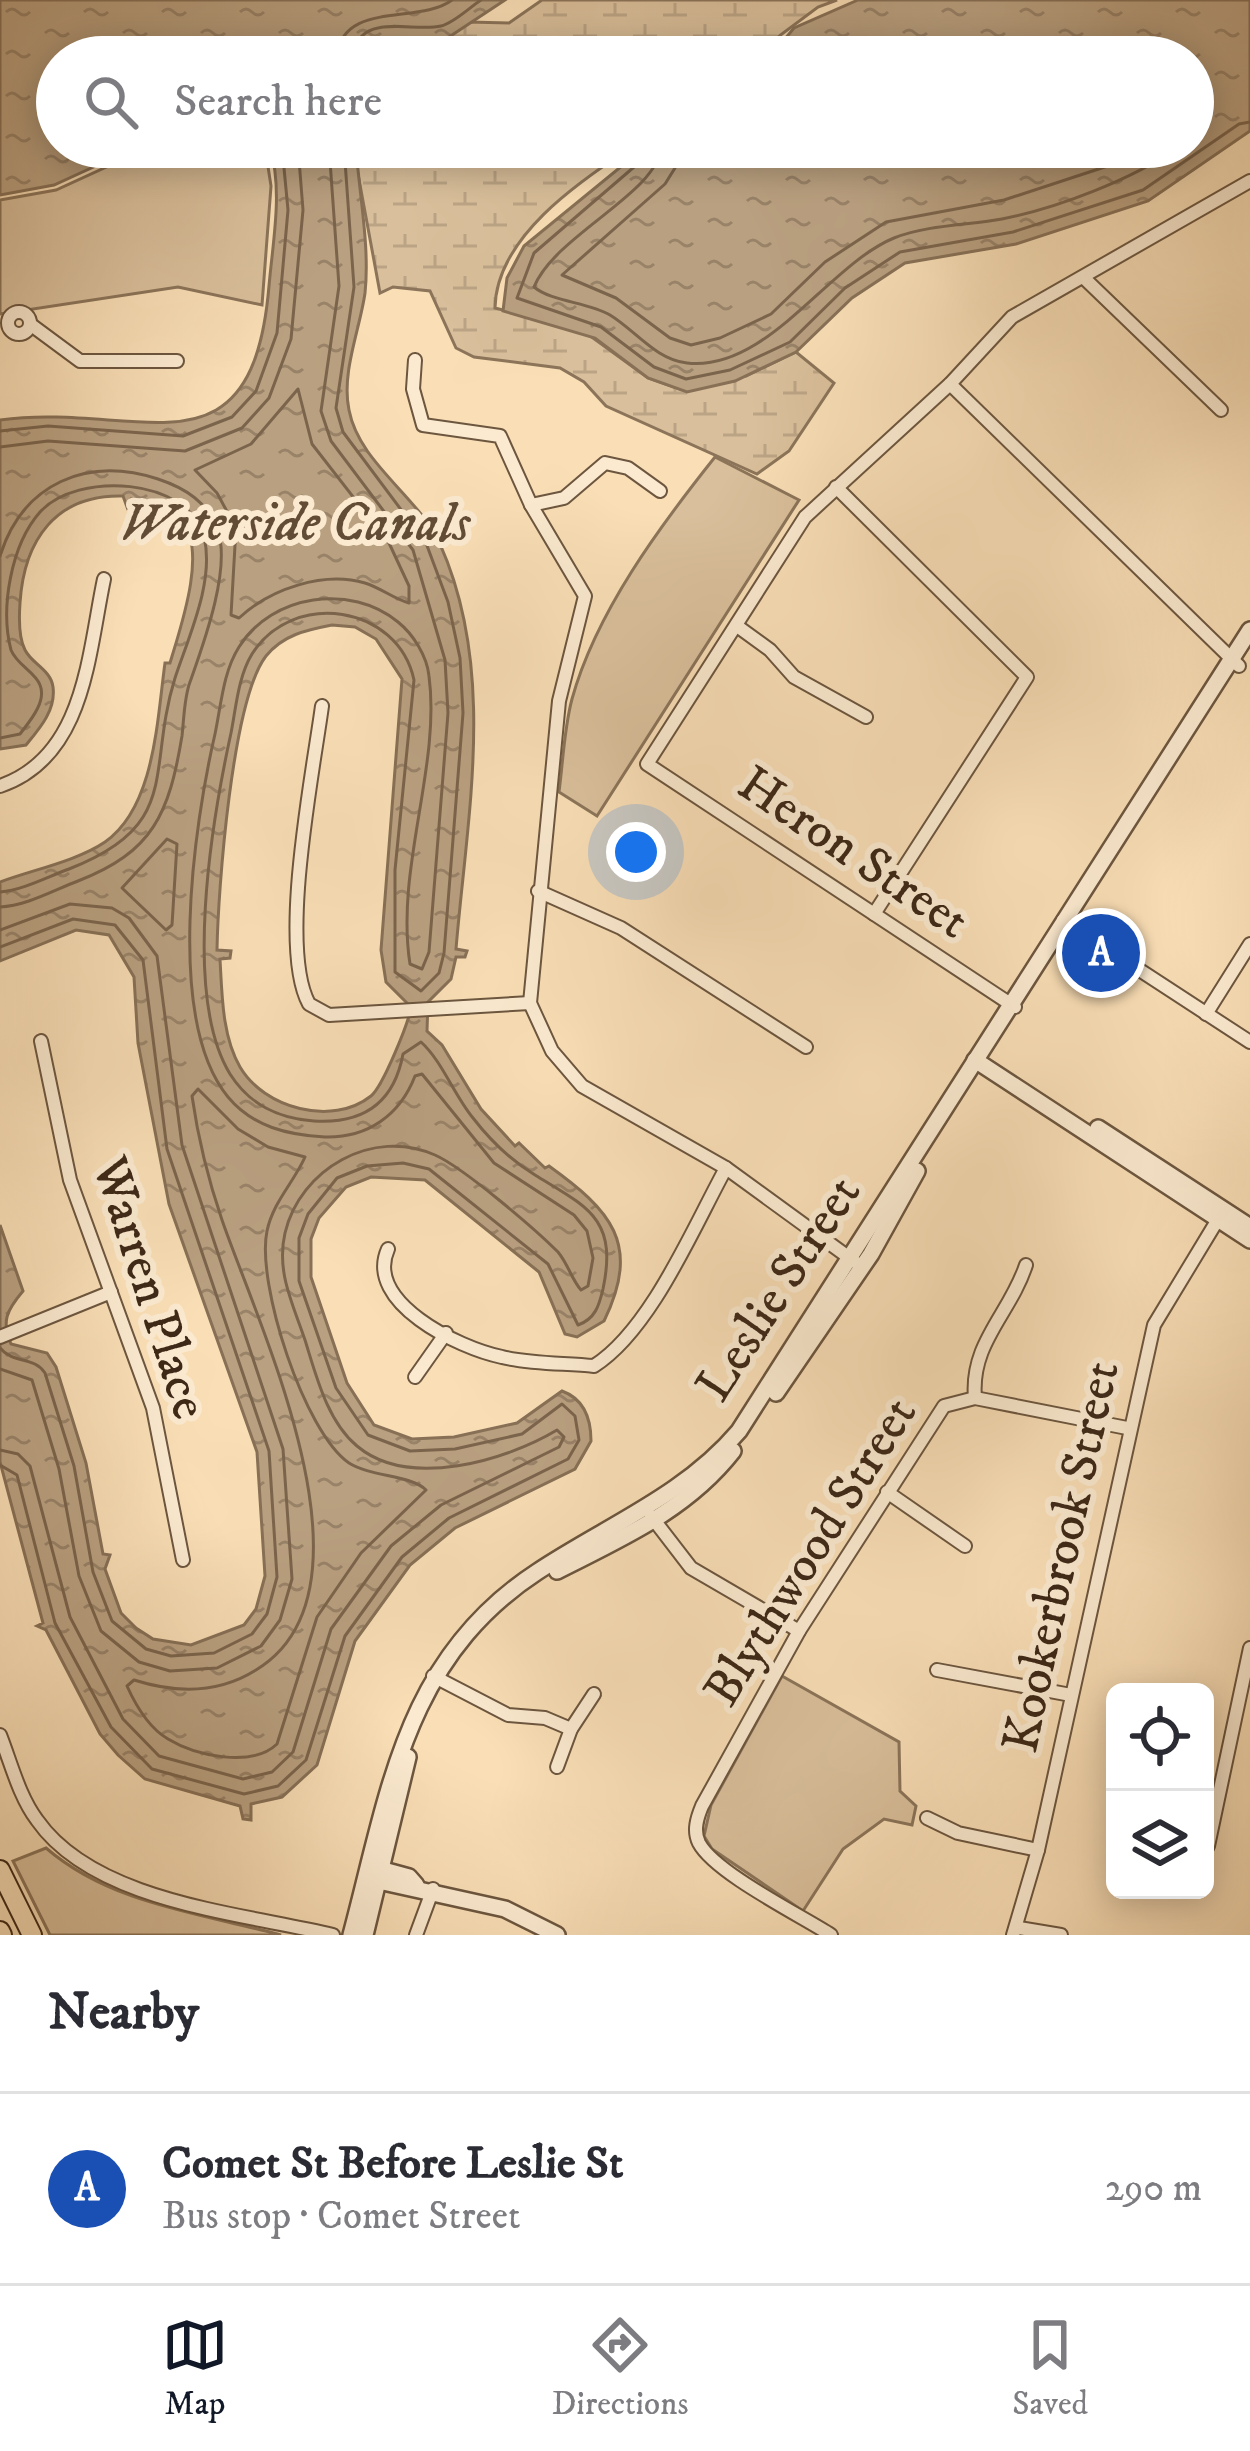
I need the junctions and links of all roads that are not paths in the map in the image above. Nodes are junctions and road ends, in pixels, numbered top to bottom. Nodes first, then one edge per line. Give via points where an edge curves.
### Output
1 (1247, 188) edge
2 (1083, 277) junction
3 (4, 326) edge
4 (415, 359) dead end
5 (177, 361) dead end
6 (950, 384) junction
7 (1221, 410) dead end
8 (513, 423) dead end
9 (500, 436) junction
10 (836, 487) junction
11 (660, 491) dead end
12 (531, 505) junction
13 (104, 579) dead end
14 (737, 626) junction
15 (1250, 631) edge
16 (1250, 648) edge
17 (1235, 663) junction
18 (322, 706) dead end
19 (866, 717) dead end
20 (0, 786) edge
21 (538, 891) junction
22 (874, 914) junction
23 (1066, 922) junction
24 (1250, 944) edge
25 (530, 1003) junction
26 (1012, 1005) junction
27 (1206, 1014) junction
28 (41, 1041) dead end
29 (1250, 1042) edge
30 (806, 1046) dead end
31 (980, 1058) junction
32 (726, 1168) junction
33 (1221, 1214) junction
34 (1250, 1227) edge
35 (1250, 1240) edge
36 (388, 1249) dead end
37 (859, 1260) junction
38 (1026, 1265) dead end
39 (111, 1292) junction
40 (446, 1333) junction
41 (0, 1337) edge
42 (415, 1377) dead end
43 (975, 1397) junction
44 (1127, 1428) junction
45 (887, 1492) junction
46 (650, 1514) junction
47 (965, 1546) dead end
48 (184, 1560) dead end
49 (799, 1631) junction
50 (1250, 1648) edge
51 (937, 1670) dead end
52 (436, 1677) junction
53 (1247, 1677) edge
54 (594, 1694) dead end
55 (1072, 1695) junction
56 (571, 1729) junction
57 (0, 1735) edge
58 (557, 1767) dead end
59 (927, 1818) dead end
60 (1214, 1820) edge
61 (1038, 1850) junction
62 (0, 1870) edge
63 (375, 1874) junction
64 (424, 1887) junction
65 (1016, 1931) edge
66 (302, 1934) edge
67 (32, 1935) edge
68 (333, 1935) edge
69 (351, 1935) edge
70 (364, 1935) edge
71 (416, 1935) edge
72 (557, 1935) edge
73 (831, 1935) edge
74 (1061, 1935) edge

1 - 2 street
2 - 6 street via 1012,317
2 - 7 street
3 - 5 street via 19,334 30,325 80,361
4 - 9 street via 423,425
6 - 10 street
6 - 17 street
8 - 9 street
9 - 12 street
10 - 14 street via 805,517
10 - 22 street via 1027,677
11 - 12 street via 605,463 564,498
12 - 21 street via 585,596 559,700
13 - 20 street via 62,742 30,774
14 - 19 street via 794,677
14 - 22 street, Heron Street via 647,764
15 - 17 street, Leslie Street
16 - 17 street, Leslie Street
17 - 23 street, Leslie Street
18 - 25 street via 302,853 305,997 329,1016
21 - 25 street
21 - 30 street via 621,928
22 - 26 street, Heron Street
23 - 26 street, Leslie Street
23 - 27 street
24 - 27 street
25 - 32 street via 581,1086
26 - 31 street, Leslie Street
27 - 29 street
28 - 39 street, Warren Place via 70,1180
31 - 33 street
31 - 37 street, Leslie Street
32 - 37 street
32 - 40 street via 667,1276 622,1343 594,1366 505,1358
33 - 34 street
33 - 35 street
33 - 44 street, Kookerbrook Street via 1154,1325
36 - 40 street via 382,1274 392,1296
37 - 46 street, Leslie Street via 716,1475
38 - 43 street via 979,1349
39 - 41 street
39 - 48 street, Warren Place via 153,1408
40 - 42 street
43 - 44 street, Blythwood Street
43 - 45 street, Blythwood Street via 944,1406
44 - 55 street, Kookerbrook Street
45 - 47 street
45 - 49 street, Blythwood Street
46 - 49 street via 691,1568
46 - 52 street, Leslie Street via 493,1614
49 - 73 street, Blythwood Street via 701,1806 697,1841
50 - 53 street
51 - 55 street
52 - 56 street via 508,1715
52 - 63 street, Leslie Street
53 - 60 street
54 - 56 street
55 - 61 street, Kookerbrook Street
56 - 58 street
57 - 66 street via 35,1818 82,1863
59 - 61 street
61 - 65 street, Kookerbrook Street
62 - 67 highway
63 - 64 street
63 - 69 street, Leslie Street
63 - 70 street, Leslie Street
64 - 71 street
64 - 72 street via 522,1915
65 - 74 street
66 - 68 street

